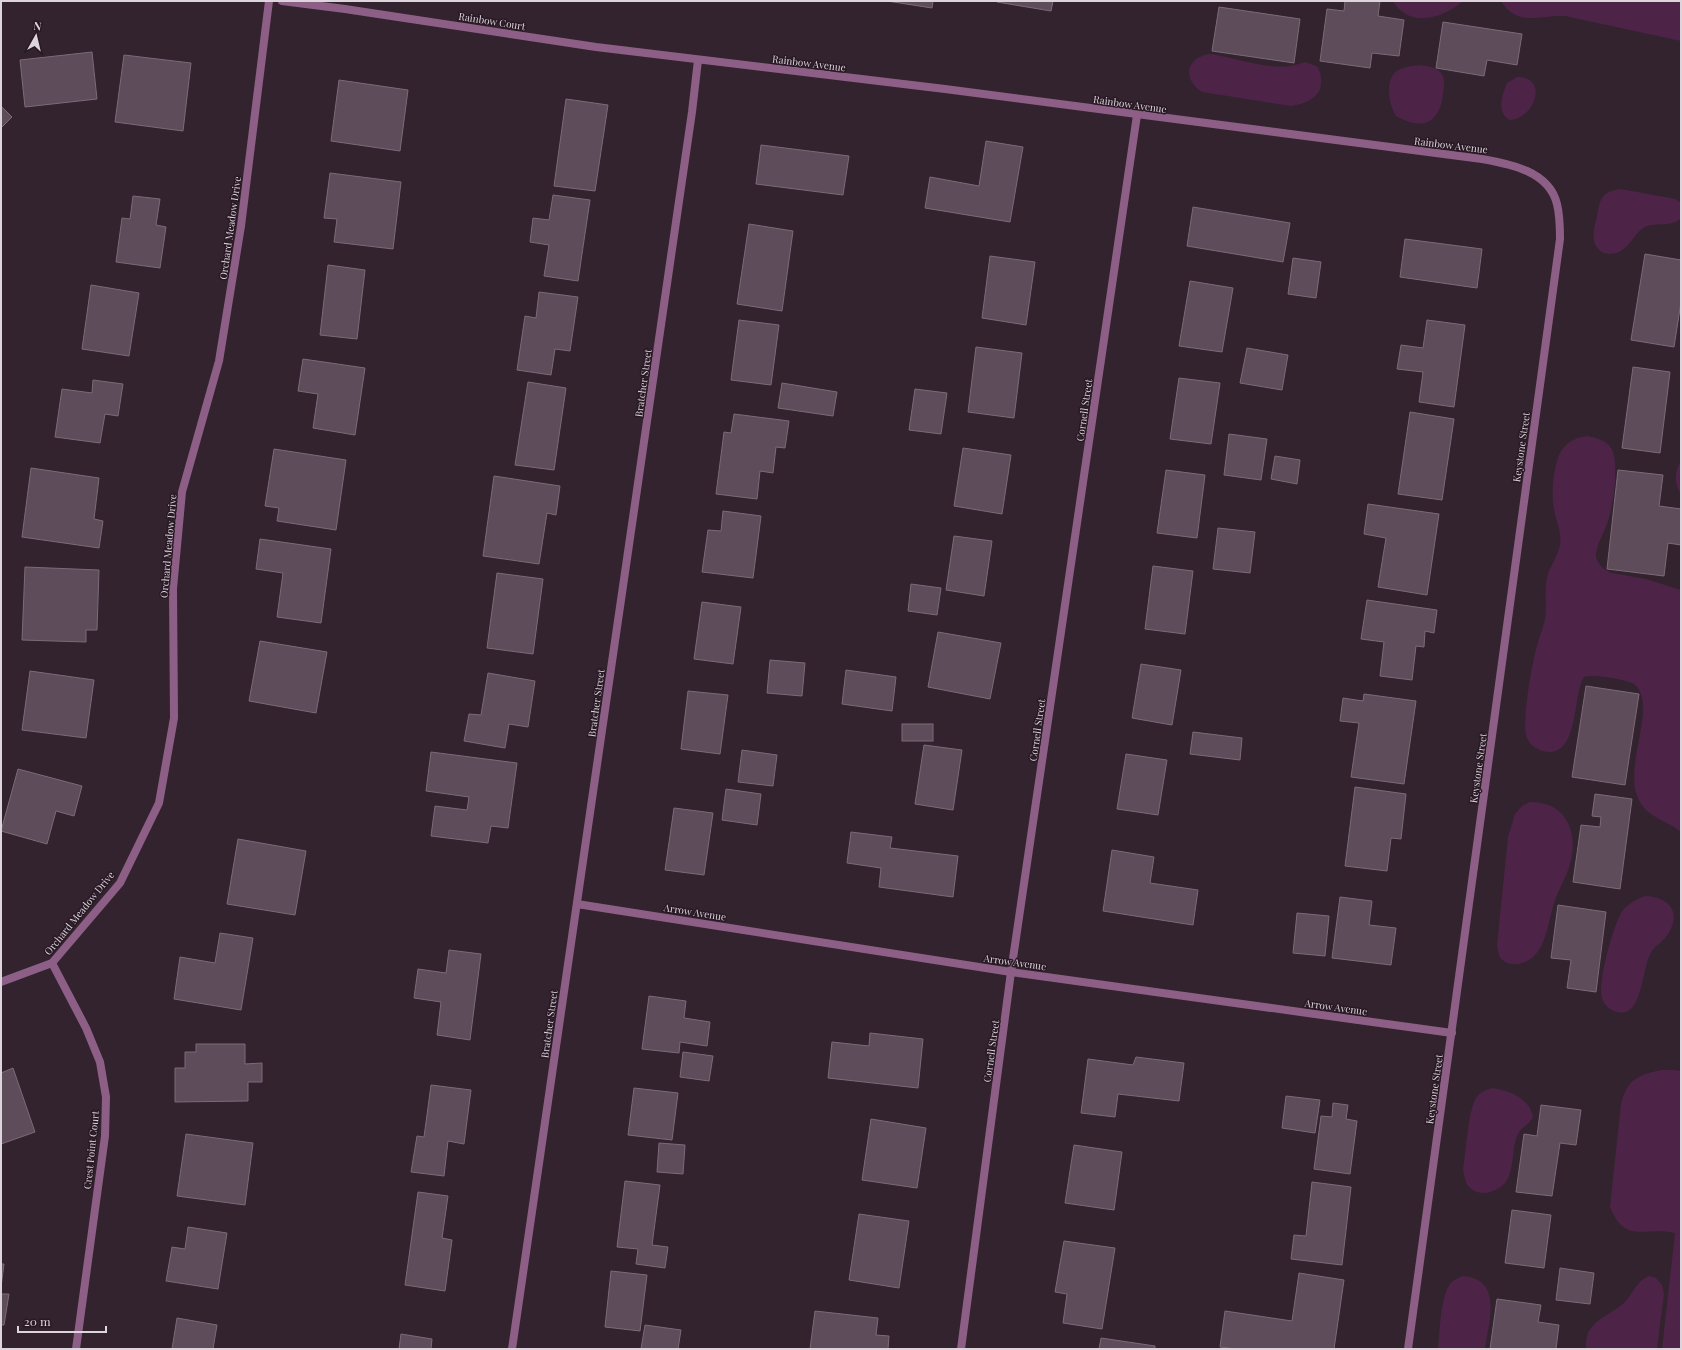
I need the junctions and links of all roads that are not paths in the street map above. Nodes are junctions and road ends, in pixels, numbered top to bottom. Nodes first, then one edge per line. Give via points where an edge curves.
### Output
1 (269, 1) edge
2 (282, 1) edge
3 (698, 60) junction
4 (1137, 116) junction
5 (1551, 190) joint
6 (577, 904) junction
7 (52, 963) junction
8 (1011, 972) junction
9 (1, 982) edge
10 (1452, 1033) junction
11 (76, 1349) edge
12 (512, 1349) edge
13 (961, 1349) edge
14 (1408, 1349) edge

1 - 7 street, Orchard Meadow Drive via 241,226 219,361 182,492 173,589 174,718 159,803 120,883
2 - 3 street, Rainbow Court
3 - 4 street, Rainbow Avenue via 944,89
3 - 6 street, Bratcher Street
4 - 5 street, Rainbow Avenue via 1503,162 1538,177
4 - 8 street, Cornell Street
5 - 10 street, Keystone Street via 1557,203 1560,239
6 - 8 street, Arrow Avenue
6 - 12 street, Bratcher Street
7 - 9 street, Orchard Meadow Drive
7 - 11 street, Crest Point Court via 86,1028 100,1062 106,1097 104,1136
8 - 10 street, Arrow Avenue
8 - 13 street, Cornell Street
10 - 14 street, Keystone Street

